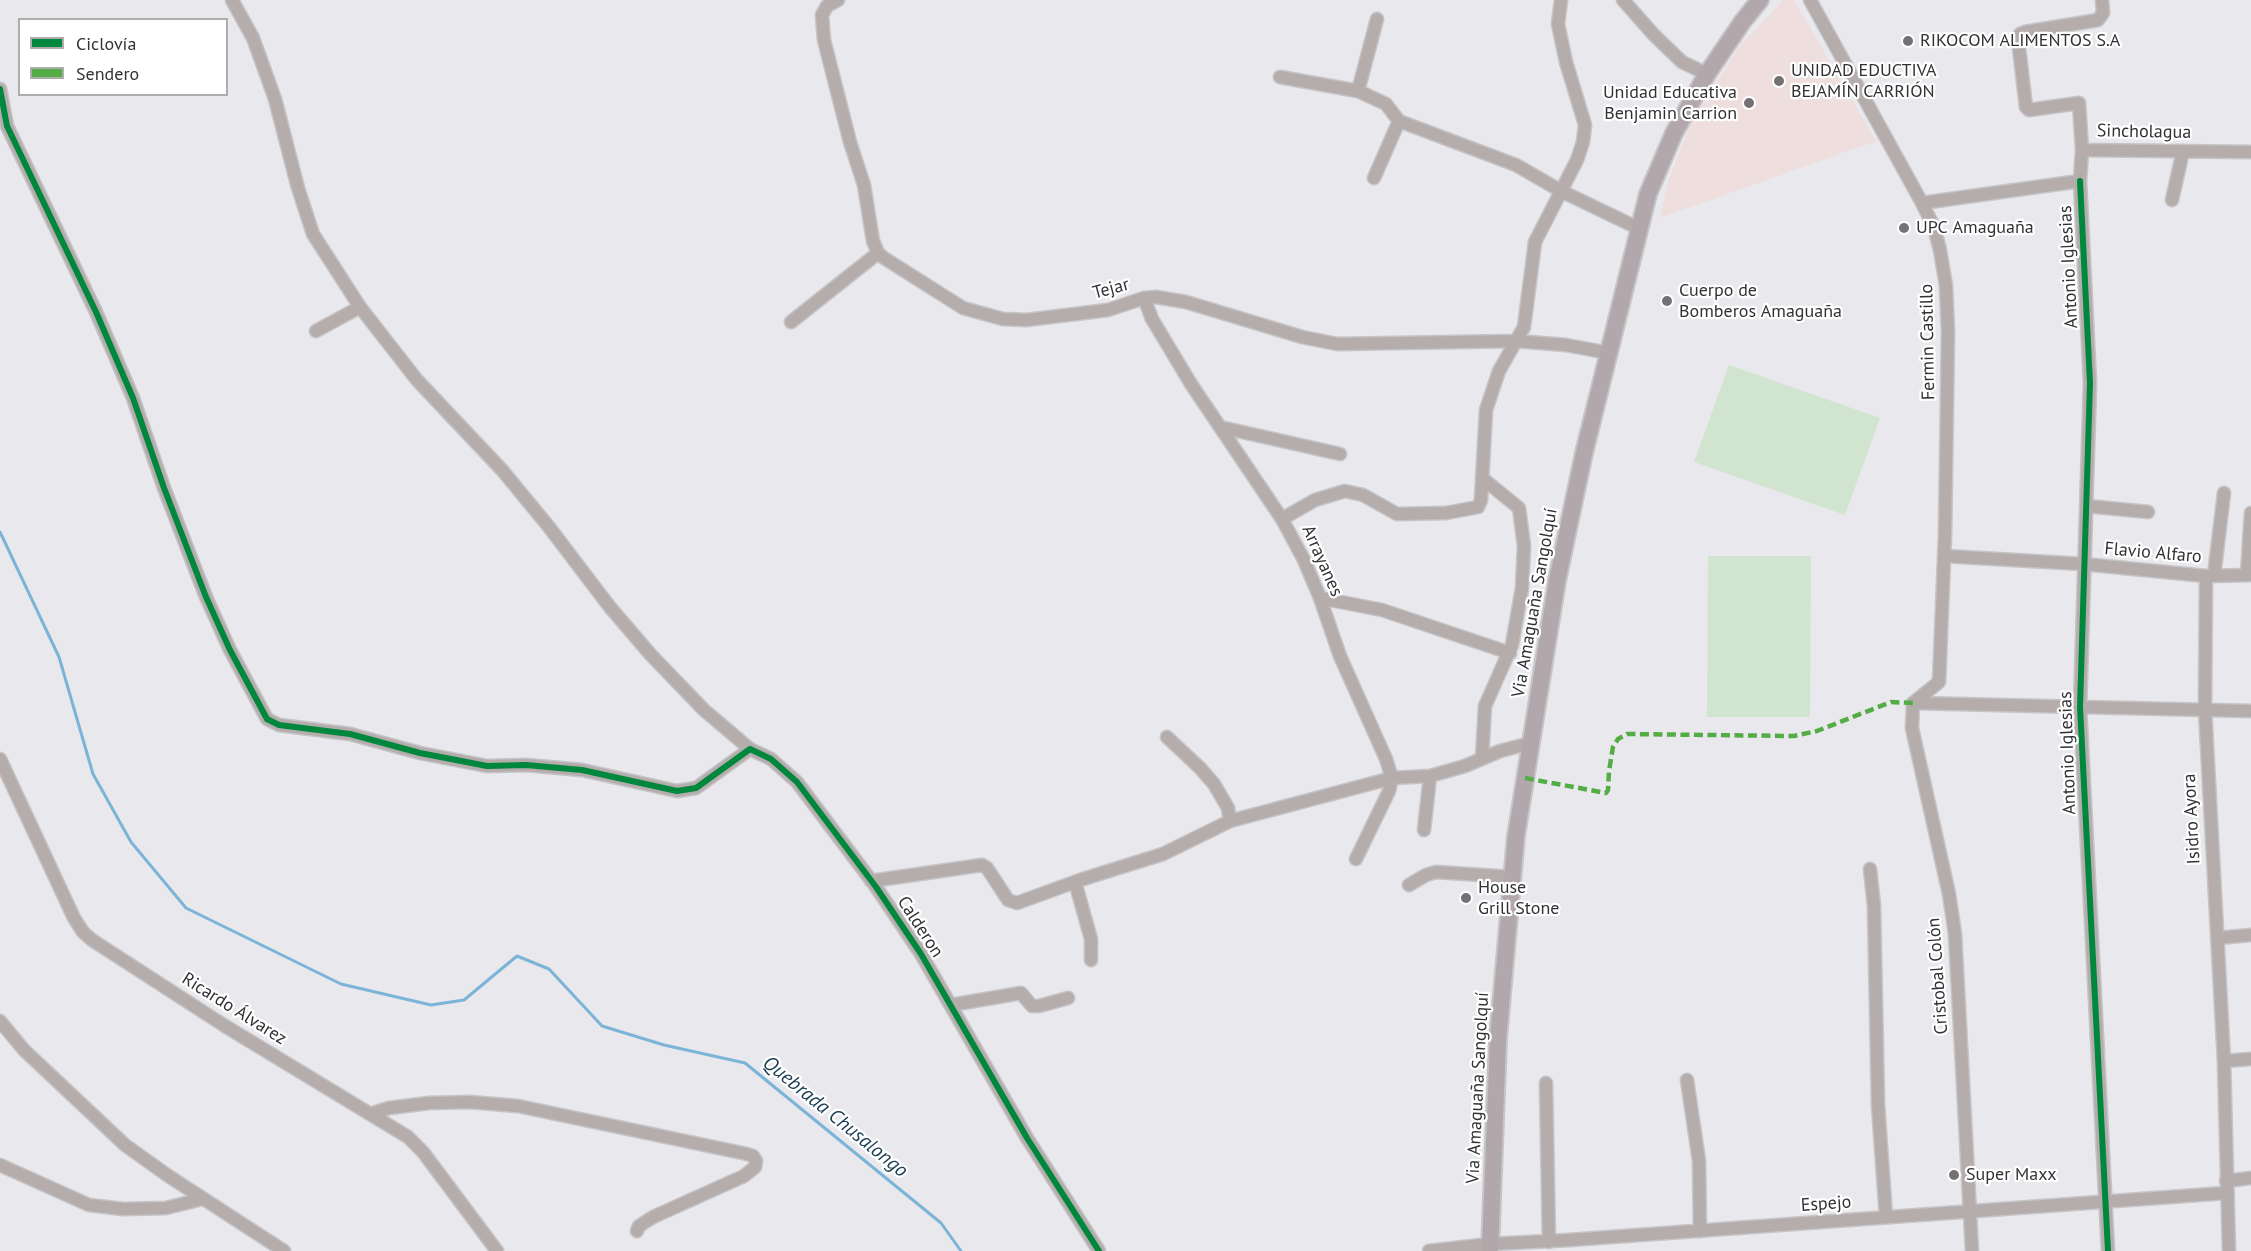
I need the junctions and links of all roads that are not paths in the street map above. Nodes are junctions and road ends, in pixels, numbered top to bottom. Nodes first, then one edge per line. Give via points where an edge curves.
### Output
1 (232, 0) edge
2 (837, 0) edge
3 (1561, 0) edge
4 (1623, 0) edge
5 (1760, 0) edge
6 (1810, 0) edge
7 (2102, 0) edge
8 (1377, 19) dead end
9 (1707, 74) junction
10 (1280, 77) dead end
11 (0, 90) edge
12 (1358, 91) junction
13 (1400, 121) junction
14 (3, 125) edge
15 (2082, 150) junction
16 (2183, 151) junction
17 (2251, 152) edge
18 (1374, 178) dead end
19 (2080, 181) junction
20 (1560, 191) junction
21 (2172, 200) dead end
22 (1922, 203) junction
23 (1640, 230) junction
24 (878, 253) junction
25 (1144, 298) junction
26 (360, 308) junction
27 (791, 322) dead end
28 (316, 331) dead end
29 (1516, 341) junction
30 (1609, 353) junction
31 (1220, 427) junction
32 (1340, 454) dead end
33 (1482, 478) junction
34 (2224, 493) dead end
35 (2087, 506) junction
36 (2148, 512) dead end
37 (2251, 513) edge
38 (1282, 519) junction
39 (1944, 556) junction
40 (2083, 564) junction
41 (2249, 575) edge
42 (2210, 576) junction
43 (1320, 598) junction
44 (1510, 653) junction
45 (1939, 682) junction
46 (1938, 702) junction
47 (1913, 703) junction
48 (2080, 707) junction
49 (2205, 709) junction
50 (2251, 711) edge
51 (1167, 737) dead end
52 (1531, 743) junction
53 (750, 749) junction
54 (1482, 758) junction
55 (0, 759) edge
56 (1430, 776) junction
57 (1392, 778) junction
58 (1230, 821) junction
59 (1424, 830) dead end
60 (1356, 859) dead end
61 (1870, 868) dead end
62 (1512, 877) junction
63 (871, 881) junction
64 (1075, 882) junction
65 (1409, 885) dead end
66 (2251, 935) edge
67 (2217, 938) junction
68 (1091, 960) dead end
69 (1068, 998) dead end
70 (951, 1005) junction
71 (0, 1021) edge
72 (2251, 1059) edge
73 (2224, 1061) junction
74 (1687, 1080) dead end
75 (1546, 1083) dead end
76 (370, 1114) junction
77 (0, 1165) edge
78 (2251, 1178) edge
79 (2226, 1187) junction
80 (202, 1199) junction
81 (2106, 1202) junction
82 (1970, 1211) junction
83 (1886, 1217) junction
84 (637, 1231) dead end
85 (1700, 1231) junction
86 (1549, 1242) junction
87 (1569, 1246) edge
88 (1490, 1247) edge
89 (284, 1251) edge
90 (497, 1251) edge
91 (1099, 1251) edge
92 (1430, 1251) edge
93 (1972, 1251) edge
94 (2108, 1251) edge
95 (2229, 1251) edge

1 - 26 street, Calderon via 253,38 275,99 313,234
2 - 24 street via 822,15 824,40 864,185
3 - 20 street via 1558,24 1585,125 1577,160
4 - 9 street via 1682,63
5 - 9 highway, Via Amaguaña Sangolquí
6 - 22 street, Fermin Castillo
7 - 15 street via 2103,13 2098,20 2025,32 2018,39 2026,107 2029,110 2079,103
8 - 12 street
9 - 23 highway, Via Amaguaña Sangolquí via 1674,133 1648,194
10 - 12 street
11 - 14 street
12 - 13 street via 1386,104
13 - 18 street
13 - 20 street via 1516,165
14 - 53 street via 96,312 133,398 206,597 267,719 279,726 350,735 487,766 582,770 677,791 696,788
15 - 16 street, Sincholagua
15 - 19 street, Sincholagua
16 - 17 street, Sincholagua
16 - 21 street
19 - 22 street
19 - 35 street, Antonio Iglesias via 2090,383
20 - 23 street
20 - 29 street via 1535,242 1526,318
22 - 39 street, Fermin Castillo via 1934,227 1946,286
23 - 30 highway, Via Amaguaña Sangolquí
24 - 25 street, Tejar via 963,308 1003,319 1108,310
24 - 27 street
25 - 29 street, Tejar via 1186,302 1337,344
25 - 31 street, Arrayanes via 1152,319
26 - 28 street
26 - 53 street, Calderon via 417,380 502,470 651,656 704,710
29 - 30 street, Tejar
29 - 33 street via 1499,371 1486,410
30 - 52 highway, Via Amaguaña Sangolquí via 1557,581
31 - 32 street
31 - 38 street, Arrayanes
33 - 38 street via 1478,507 1471,510 1396,514 1363,495 1345,491 1315,500
33 - 44 street via 1515,503 1520,513 1524,546 1522,588
34 - 42 street, Isidro Ayora
35 - 36 street
35 - 40 street, Antonio Iglesias
37 - 41 street
38 - 43 street, Arrayanes
39 - 40 street, Flavio Alfaro
39 - 45 street, Fermin Castillo
40 - 42 street, Flavio Alfaro
40 - 48 street, Antonio Iglesias
41 - 42 street, Flavio Alfaro
42 - 49 street, Isidro Ayora
43 - 44 street via 1382,610
43 - 57 street, Arrayanes
44 - 54 street via 1485,706
45 - 46 street, Fermin Castillo
45 - 47 street
46 - 47 street
46 - 48 street
47 - 82 street, Cristobal Colón via 1912,728 1955,934
48 - 49 street
48 - 81 street, Antonio Iglesias
49 - 50 street
49 - 67 street, Isidro Ayora
51 - 58 street via 1214,784 1228,807
52 - 54 street
52 - 62 highway, Via Amaguaña Sangolquí
53 - 63 street, Calderon via 771,759 797,782
54 - 56 street
55 - 76 street, Ricardo Álvarez via 83,932 225,1026
56 - 57 street
56 - 59 street
57 - 58 street
57 - 60 street
58 - 64 street via 1163,854
61 - 83 street
62 - 65 street via 1436,872
62 - 88 highway, Via Amaguaña Sangolquí via 1498,1039
63 - 64 street via 982,865 1013,903
63 - 70 street, Calderon
64 - 68 street via 1091,939
66 - 67 street
67 - 73 street, Isidro Ayora
69 - 70 street via 1032,1006 1021,993
70 - 91 street, Calderon via 1027,1138
71 - 80 street via 24,1050 125,1145
72 - 73 street
73 - 79 street, Isidro Ayora
74 - 85 street via 1699,1161
75 - 86 street
76 - 84 street via 439,1102 518,1106 753,1156 755,1167 744,1176 653,1217
76 - 90 street, Ricardo Álvarez via 417,1145
77 - 80 street via 89,1205 166,1208
78 - 79 street, Espejo
79 - 81 street, Espejo
79 - 95 street, Isidro Ayora
80 - 89 street
81 - 82 street, Espejo
81 - 94 street, Antonio Iglesias
82 - 83 street, Espejo
82 - 93 street, Cristobal Colón
83 - 85 street, Espejo
85 - 87 street, Espejo
86 - 87 street, Espejo
86 - 88 street, Espejo
88 - 92 street, Espejo

